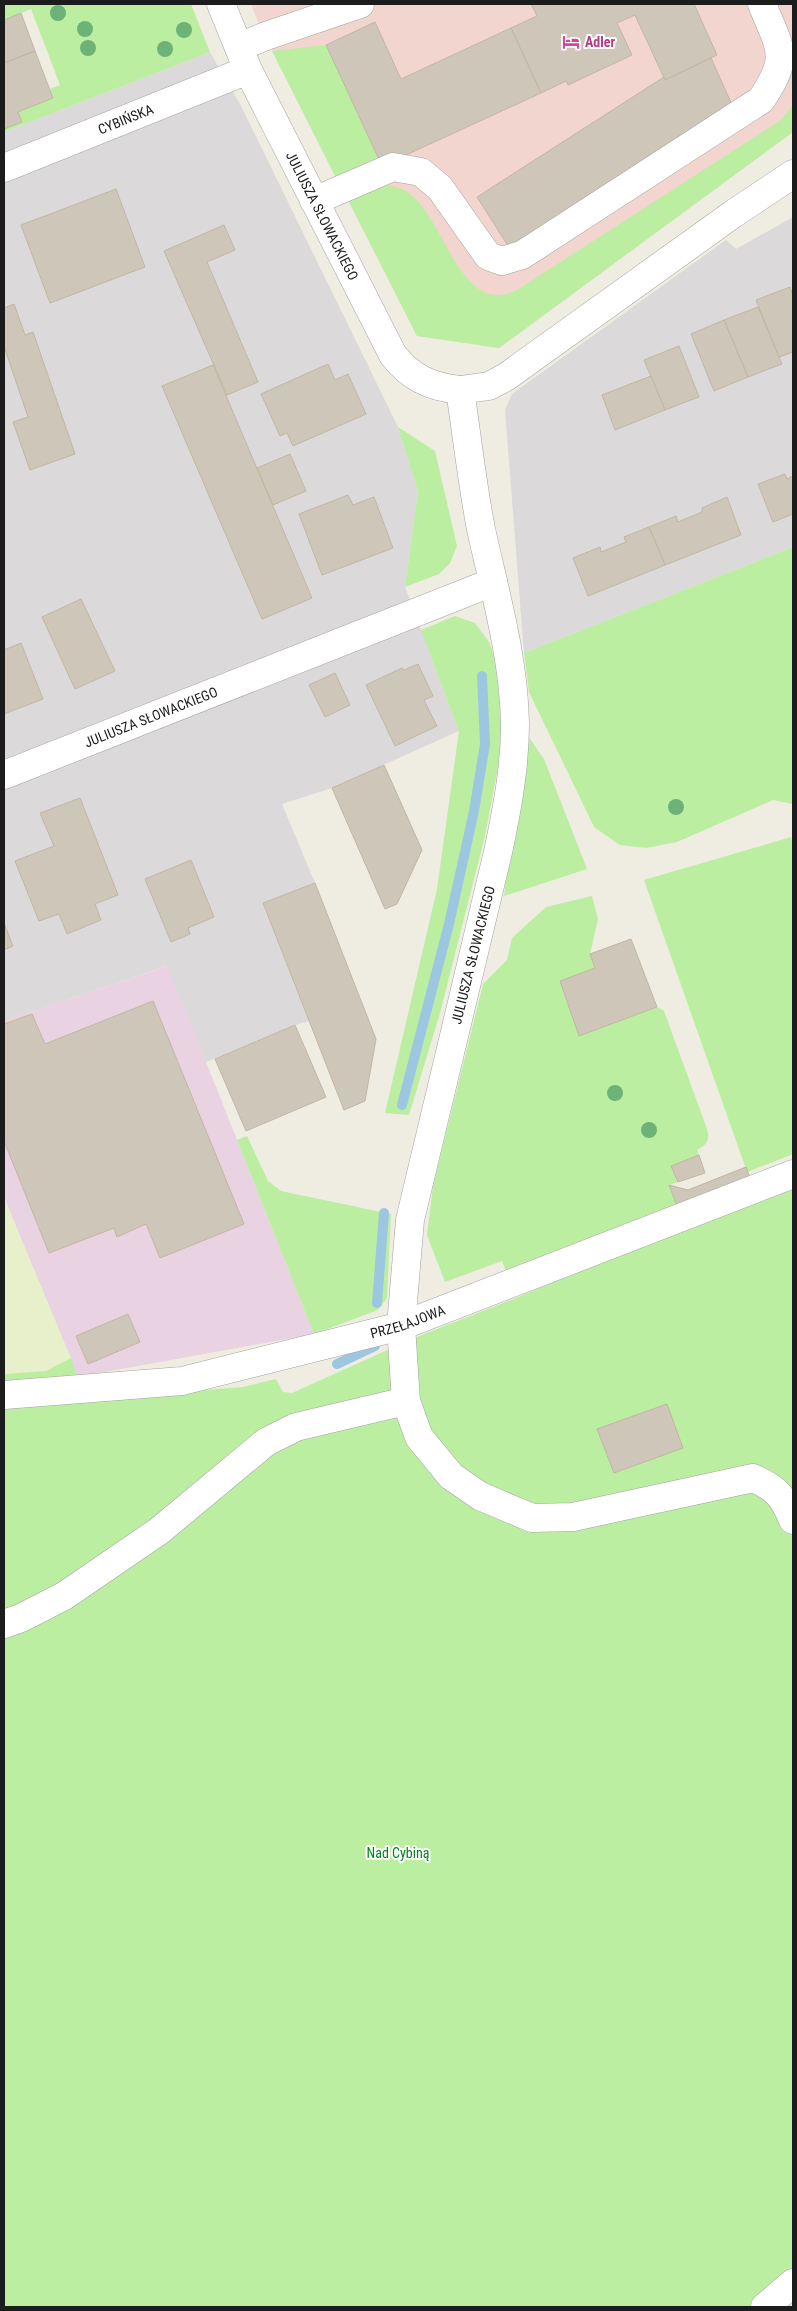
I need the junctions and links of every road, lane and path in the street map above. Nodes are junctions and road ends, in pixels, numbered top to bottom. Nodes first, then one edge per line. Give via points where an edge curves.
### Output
1 (220, 4) edge
2 (360, 4) edge
3 (762, 4) edge
4 (243, 59) junction
5 (4, 168) edge
6 (793, 175) edge
7 (314, 201) junction
8 (460, 390) junction
9 (493, 582) junction
10 (4, 775) edge
11 (793, 1174) edge
12 (401, 1326) junction
13 (4, 1395) edge
14 (406, 1401) junction
15 (793, 1520) edge
16 (4, 1624) edge
17 (793, 2283) edge
18 (765, 2307) edge

1 - 4 street, JULIUSZA SŁOWACKIEGO
2 - 4 street, CYBIŃSKA via 266,36
3 - 7 street via 781,53 776,78 761,100 522,255 502,261 488,256 440,188 421,172 393,167
4 - 5 street, CYBIŃSKA
4 - 7 street, JULIUSZA SŁOWACKIEGO
6 - 8 street, JULIUSZA SŁOWACKIEGO via 506,377 489,386
7 - 8 street, JULIUSZA SŁOWACKIEGO via 396,359 408,372 426,383
8 - 9 street, JULIUSZA SŁOWACKIEGO via 476,504
9 - 10 street, JULIUSZA SŁOWACKIEGO
9 - 12 street, JULIUSZA SŁOWACKIEGO via 509,662 514,752 498,852 410,1220
11 - 12 street, PRZEŁAJOWA
12 - 13 street, PRZEŁAJOWA via 182,1381
12 - 14 street, JULIUSZA SŁOWACKIEGO
14 - 15 street, JULIUSZA SŁOWACKIEGO via 419,1437 451,1476 480,1496 532,1518 573,1517 753,1478 773,1487 787,1505
14 - 16 street via 296,1427 266,1442 159,1531 64,1596
17 - 18 street

